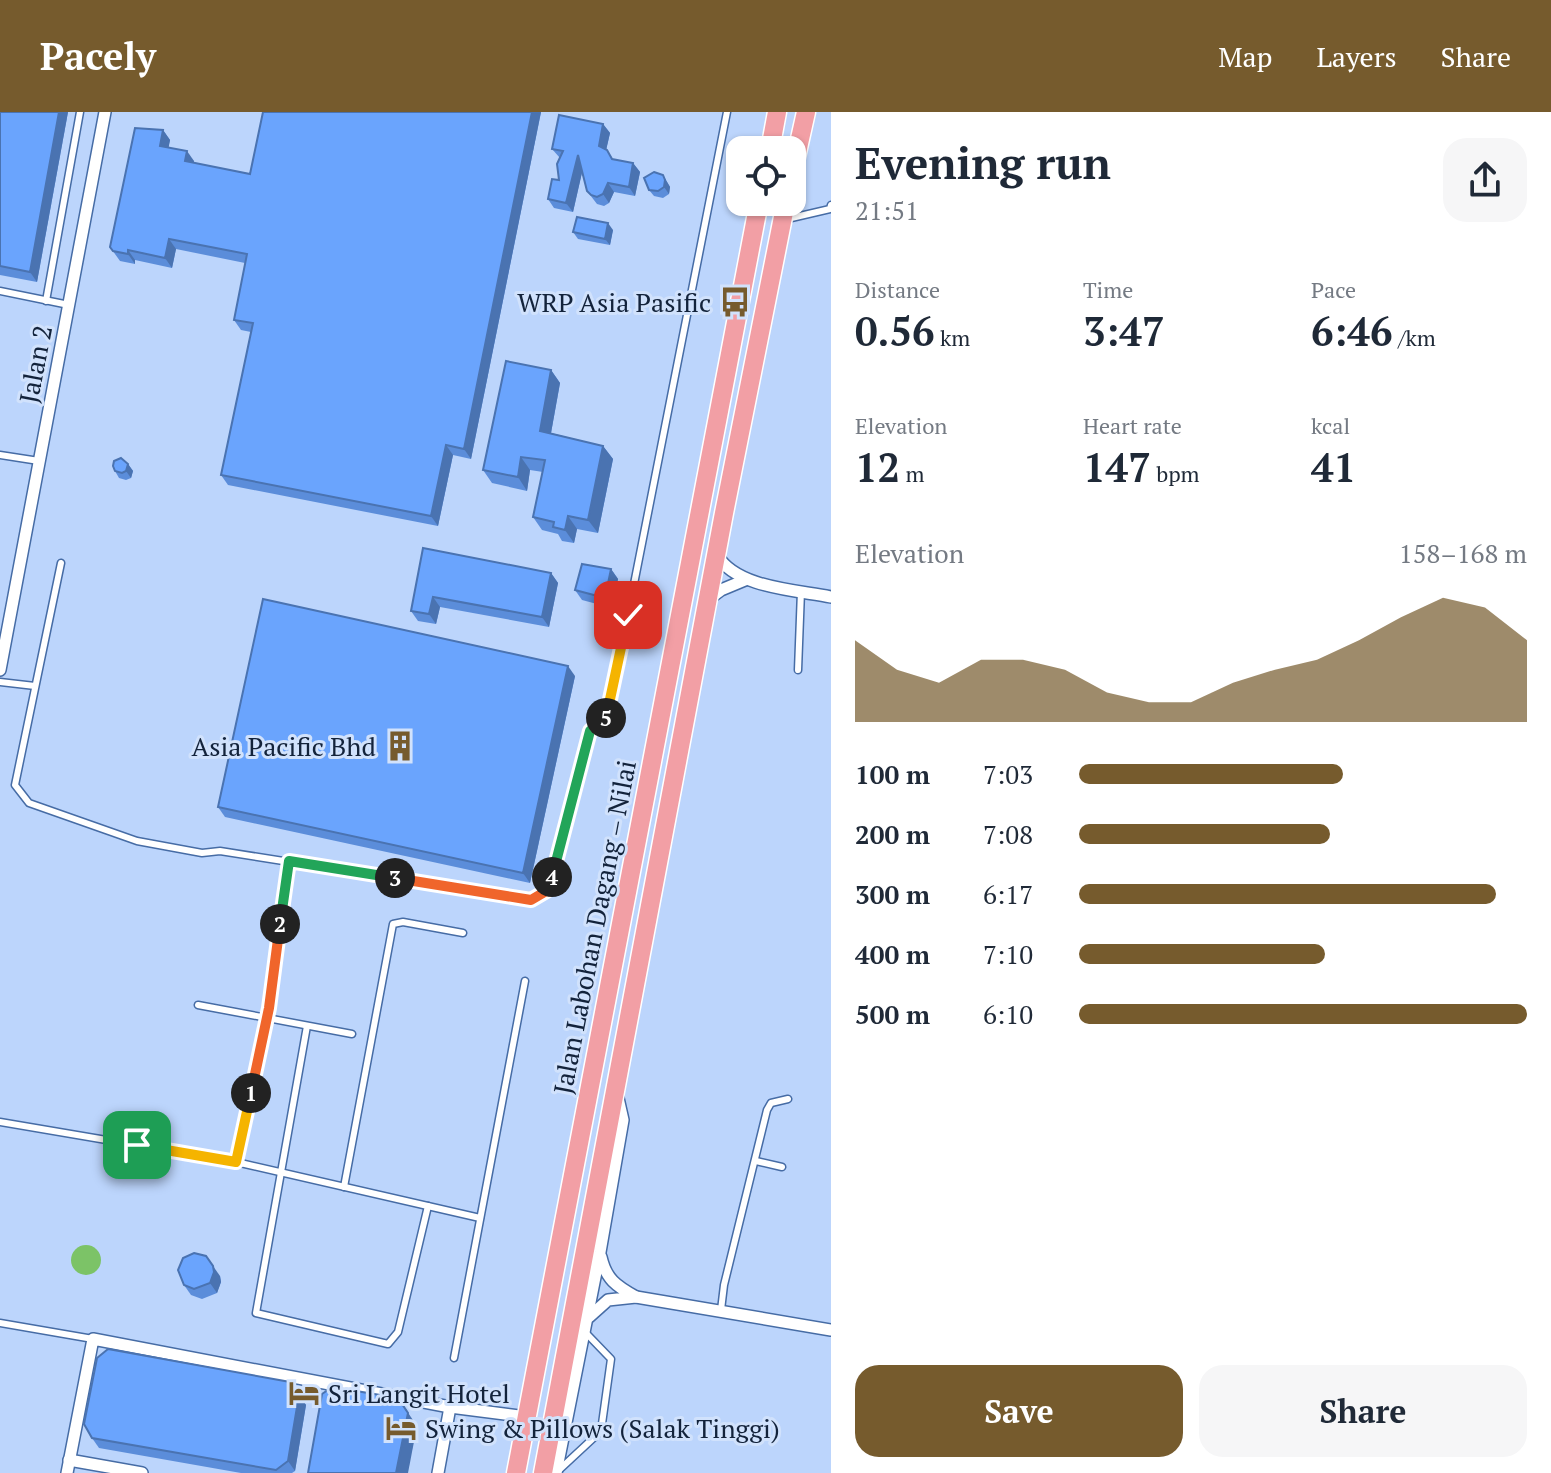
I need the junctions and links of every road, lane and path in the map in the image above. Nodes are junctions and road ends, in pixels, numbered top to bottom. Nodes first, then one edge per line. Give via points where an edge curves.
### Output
1 (80, 112) edge
2 (105, 112) edge
3 (727, 112) edge
4 (777, 112) edge
5 (806, 112) edge
6 (773, 136) edge
7 (801, 136) edge
8 (831, 205) edge
9 (806, 210) edge
10 (756, 216) edge
11 (783, 216) edge
12 (0, 291) edge
13 (46, 301) junction
14 (69, 305) junction
15 (0, 455) edge
16 (39, 461) junction
17 (717, 555) junction
18 (61, 563) dead end
19 (745, 580) junction
20 (801, 591) junction
21 (831, 597) edge
22 (709, 599) junction
23 (0, 670) edge
24 (798, 670) dead end
25 (0, 682) edge
26 (35, 686) junction
27 (289, 861) junction
28 (463, 933) dead end
29 (525, 981) dead end
30 (198, 1005) dead end
31 (266, 1019) junction
32 (307, 1026) junction
33 (352, 1034) dead end
34 (615, 1086) junction
35 (788, 1099) dead end
36 (0, 1122) edge
37 (756, 1161) junction
38 (236, 1162) junction
39 (782, 1167) dead end
40 (281, 1172) junction
41 (344, 1187) junction
42 (428, 1206) junction
43 (480, 1218) junction
44 (600, 1252) junction
45 (636, 1297) junction
46 (721, 1310) junction
47 (0, 1323) edge
48 (586, 1326) junction
49 (831, 1330) edge
50 (93, 1339) junction
51 (454, 1358) dead end
52 (327, 1385) junction
53 (325, 1399) edge
54 (450, 1407) junction
55 (527, 1417) junction
56 (440, 1459) junction
57 (69, 1460) junction
58 (67, 1473) edge
59 (142, 1473) edge
60 (438, 1473) edge
61 (448, 1473) edge
62 (516, 1473) edge
63 (543, 1473) edge
64 (556, 1473) edge

1 - 13 lane
2 - 14 street, Jalan 2
3 - 27 lane via 608,716 590,731 548,890 531,900
4 - 6 main road
5 - 7 main road
8 - 9 lane
10 - 55 main road, Jalan Labohan Dagang ‒ Nilai
11 - 17 main road, Jalan Labohan Dagang ‒ Nilai
12 - 13 lane
13 - 14 lane
14 - 16 street, Jalan 2
15 - 16 lane
16 - 23 street, Jalan 2
17 - 19 street via 724,567
17 - 22 main road, Jalan Labohan Dagang ‒ Nilai
18 - 26 lane
19 - 20 street
19 - 22 street
20 - 21 street
20 - 24 lane
22 - 34 main road, Jalan Labohan Dagang ‒ Nilai
25 - 26 lane
26 - 27 lane via 15,785 29,803 137,841
27 - 31 lane
28 - 41 lane via 393,924
29 - 43 lane
30 - 31 lane
31 - 32 lane
31 - 38 lane
32 - 33 lane
32 - 40 lane
34 - 44 street via 623,1120
34 - 63 main road, Jalan Labohan Dagang ‒ Nilai
35 - 37 lane via 771,1103 767,1110
36 - 38 lane
37 - 39 lane
37 - 46 lane
38 - 40 lane
40 - 41 lane
40 - 42 lane via 256,1313 373,1341 388,1344 398,1332
41 - 42 lane
42 - 43 lane
43 - 51 lane
44 - 45 street via 605,1274
44 - 48 street
45 - 46 street
45 - 48 street via 608,1300
46 - 49 street
47 - 50 lane
48 - 64 street
48 - 64 lane via 611,1359 601,1431
50 - 52 street
50 - 57 street
52 - 53 street
52 - 54 street
54 - 55 street
54 - 56 street
55 - 62 main road, Jalan Labohan Dagang ‒ Nilai
56 - 60 street
56 - 61 lane
57 - 58 street
57 - 59 street

